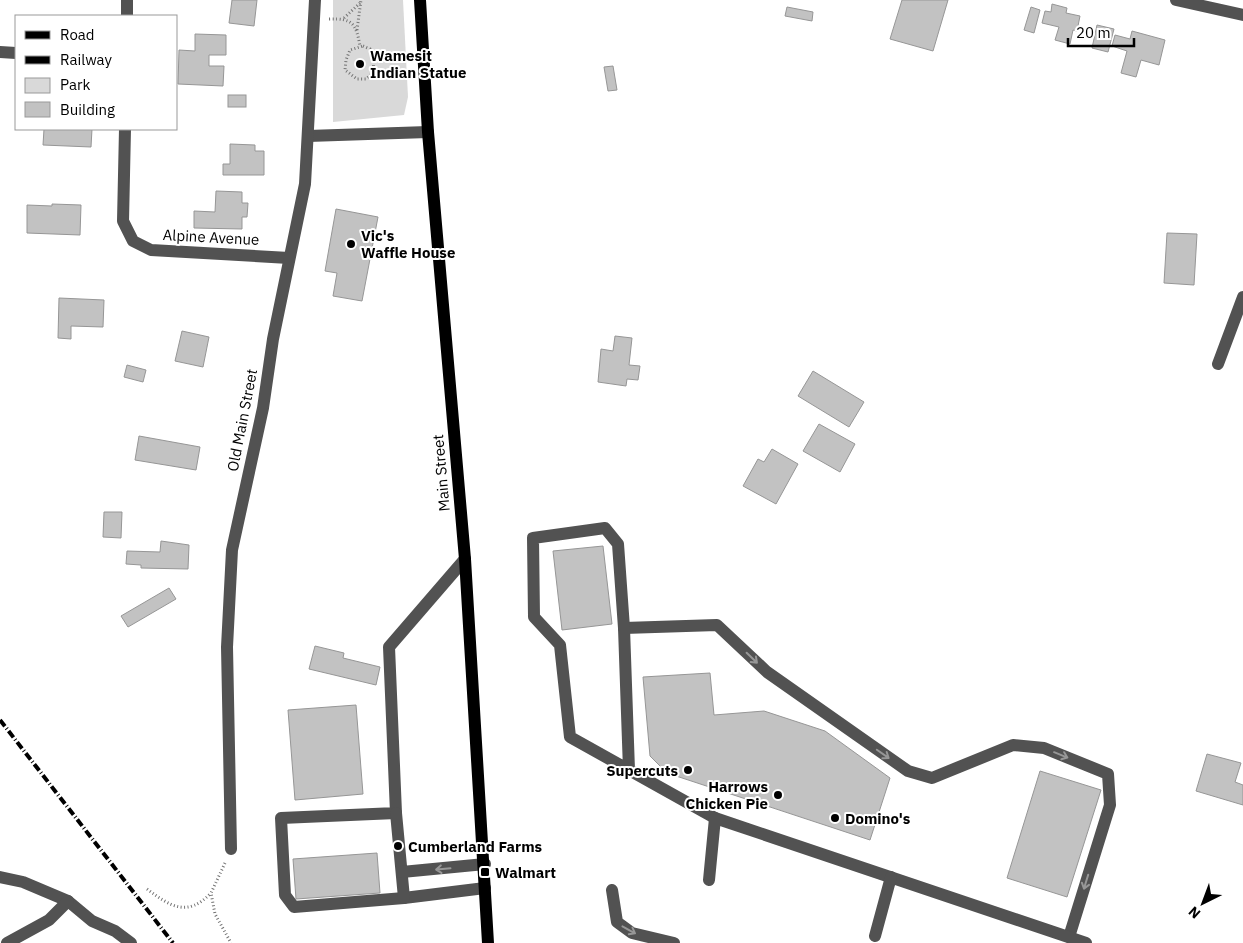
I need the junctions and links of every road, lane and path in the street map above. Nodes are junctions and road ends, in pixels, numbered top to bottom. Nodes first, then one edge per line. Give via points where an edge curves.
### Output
1 (127, 0) edge
2 (315, 0) edge
3 (420, 0) edge
4 (1176, 0) edge
5 (361, 1) edge
6 (1243, 14) edge
7 (127, 15) edge
8 (344, 18) junction
9 (314, 19) junction
10 (357, 30) junction
11 (360, 46) junction
12 (0, 52) edge
13 (15, 53) edge
14 (124, 130) edge
15 (428, 132) junction
16 (308, 136) junction
17 (289, 258) junction
18 (1243, 296) edge
19 (1218, 364) dead end
20 (465, 559) junction
21 (624, 628) junction
22 (629, 770) junction
23 (396, 813) junction
24 (715, 818) junction
25 (231, 849) joint
26 (484, 864) junction
27 (402, 872) junction
28 (0, 877) edge
29 (891, 877) junction
30 (709, 880) dead end
31 (485, 888) junction
32 (147, 889) dead end
33 (612, 890) dead end
34 (211, 893) junction
35 (404, 898) junction
36 (68, 901) junction
37 (875, 936) dead end
38 (1069, 937) junction
39 (7, 943) edge
40 (131, 943) edge
41 (231, 943) edge
42 (488, 943) edge
43 (674, 943) edge
44 (1086, 943) edge

1 - 7 street
2 - 9 street, Old Main Street
3 - 15 main road, Main Street
4 - 6 street
5 - 8 path
5 - 10 path
8 - 9 path
8 - 10 path
9 - 16 street, Old Main Street
10 - 11 path
11 - 11 path via 350,50 345,70 357,80 366,79 373,73 374,60 370,49
12 - 13 street
14 - 17 street, Alpine Avenue via 124,221 133,241 151,250
15 - 16 street
15 - 20 main road, Main Street
16 - 17 street, Old Main Street via 305,184
17 - 25 street, Old Main Street via 263,408 232,550 227,647
18 - 19 street
20 - 23 street via 389,647
20 - 26 main road, Main Street
21 - 22 street
21 - 22 street via 618,544 605,528 533,538 534,617 560,645 570,737
21 -> 38 street via 717,625 766,672 908,771 932,778 1013,744 1044,748 1108,774 1110,805
22 - 24 street
23 - 27 street
23 - 35 street via 281,818 285,895 294,907
24 - 29 street
24 - 30 street
25 - 34 path
26 -> 27 street
26 - 31 main road, Main Street
27 - 35 street
28 - 36 street via 22,882
29 - 37 street
29 - 38 street
31 - 35 street
31 - 42 main road, Main Street
32 - 34 path via 169,906 189,908 204,901
33 -> 43 street via 617,922 632,933
34 - 41 path via 215,914
36 - 39 street via 49,920
36 - 40 street via 92,921 115,931
38 - 44 street

